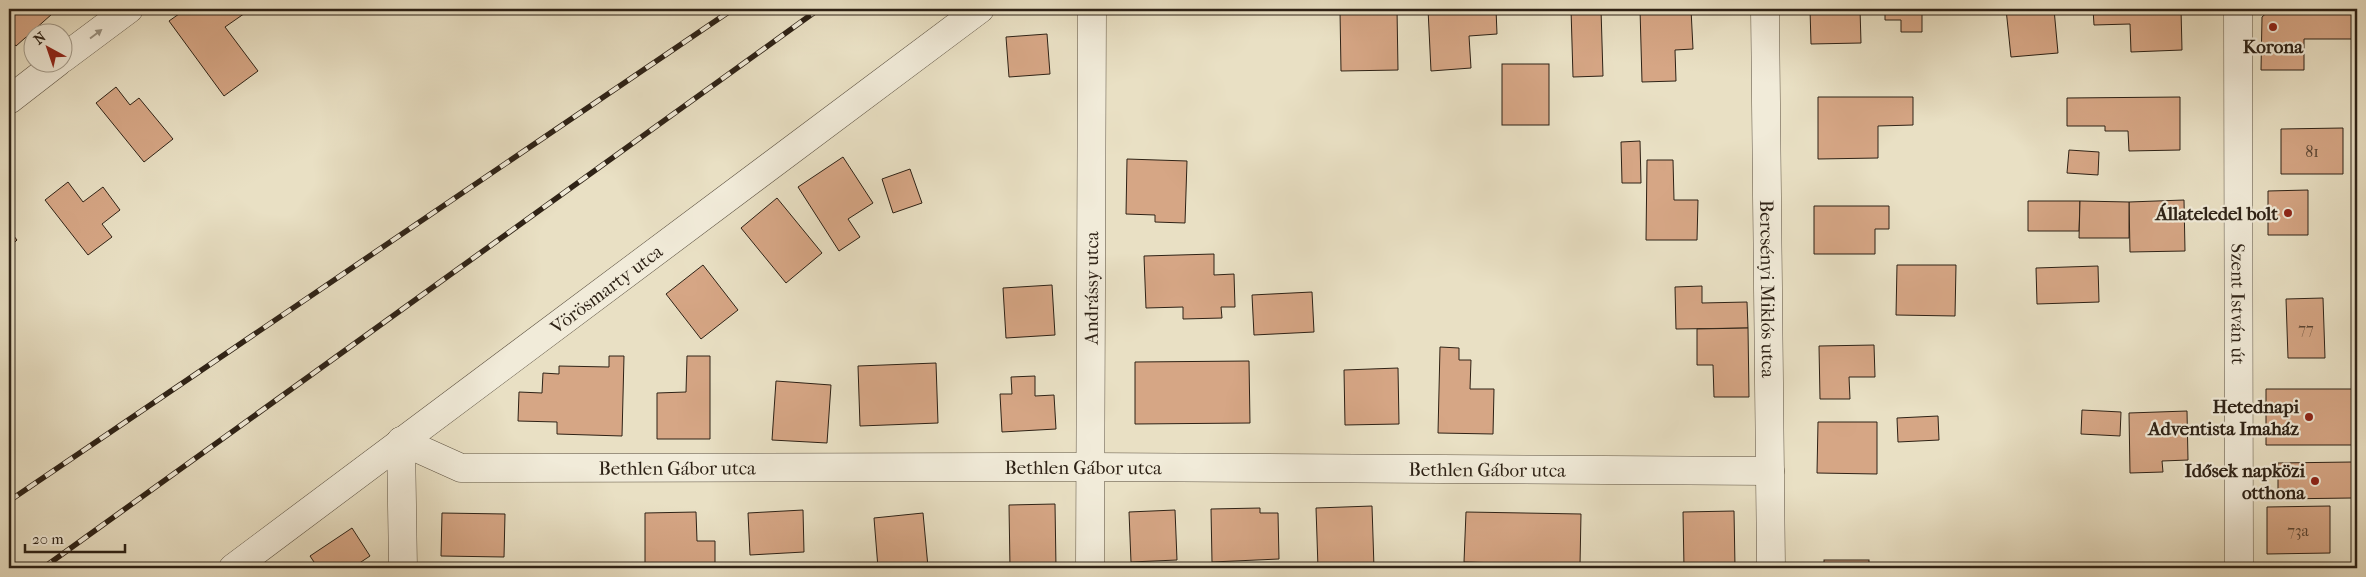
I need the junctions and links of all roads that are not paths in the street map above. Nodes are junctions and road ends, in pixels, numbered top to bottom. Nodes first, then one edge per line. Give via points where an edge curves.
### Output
1 (129, 9) edge
2 (980, 9) edge
3 (1092, 9) edge
4 (1765, 9) edge
5 (2238, 9) edge
6 (72, 52) edge
7 (45, 72) edge
8 (9, 100) edge
9 (401, 441) junction
10 (1088, 467) junction
11 (1770, 470) junction
12 (233, 568) edge
13 (403, 568) edge
14 (1090, 568) edge
15 (1771, 568) edge
16 (2239, 568) edge

6 -> 1 street
2 - 9 street, Vörösmarty utca
3 - 10 street, Andrássy utca
4 - 11 street, Bercsényi Miklós utca
5 - 16 street, Szent István út
7 - 8 street
9 - 10 street, Bethlen Gábor utca via 461,468
9 - 12 street, Vörösmarty utca
9 - 13 street
10 - 11 street, Bethlen Gábor utca
10 - 14 street, Andrássy utca
11 - 15 street, Bercsényi Miklós utca

